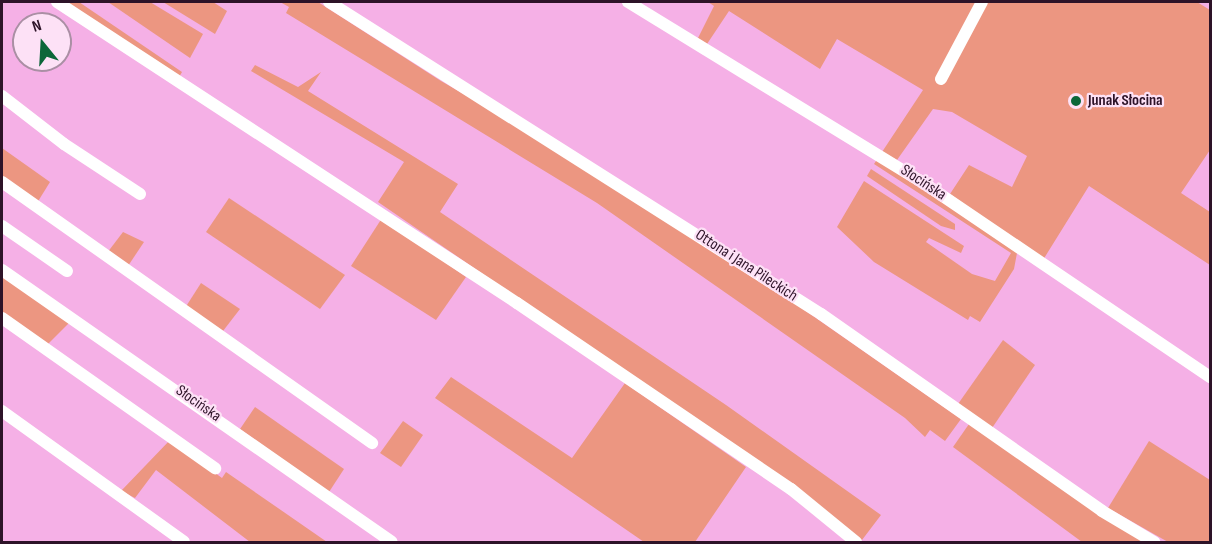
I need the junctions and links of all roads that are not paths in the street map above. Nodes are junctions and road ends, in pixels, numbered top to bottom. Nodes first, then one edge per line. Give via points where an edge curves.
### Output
1 (57, 2) edge
2 (329, 2) edge
3 (628, 2) edge
4 (982, 2) edge
5 (941, 78) dead end
6 (2, 96) edge
7 (2, 182) edge
8 (140, 194) dead end
9 (2, 226) edge
10 (2, 270) edge
11 (67, 271) dead end
12 (2, 318) edge
13 (1210, 377) edge
14 (2, 411) edge
15 (372, 443) dead end
16 (215, 468) dead end
17 (184, 543) edge
18 (392, 543) edge
19 (856, 543) edge
20 (1154, 543) edge

1 - 19 street via 517,303 791,489
2 - 20 street, Ottona i Jana Pileckich via 820,314 1102,511
3 - 13 street, Słocińska via 928,186
4 - 5 street
6 - 8 street via 64,144
7 - 15 street
9 - 11 street
10 - 18 street, Słocińska
12 - 16 street
14 - 17 street

